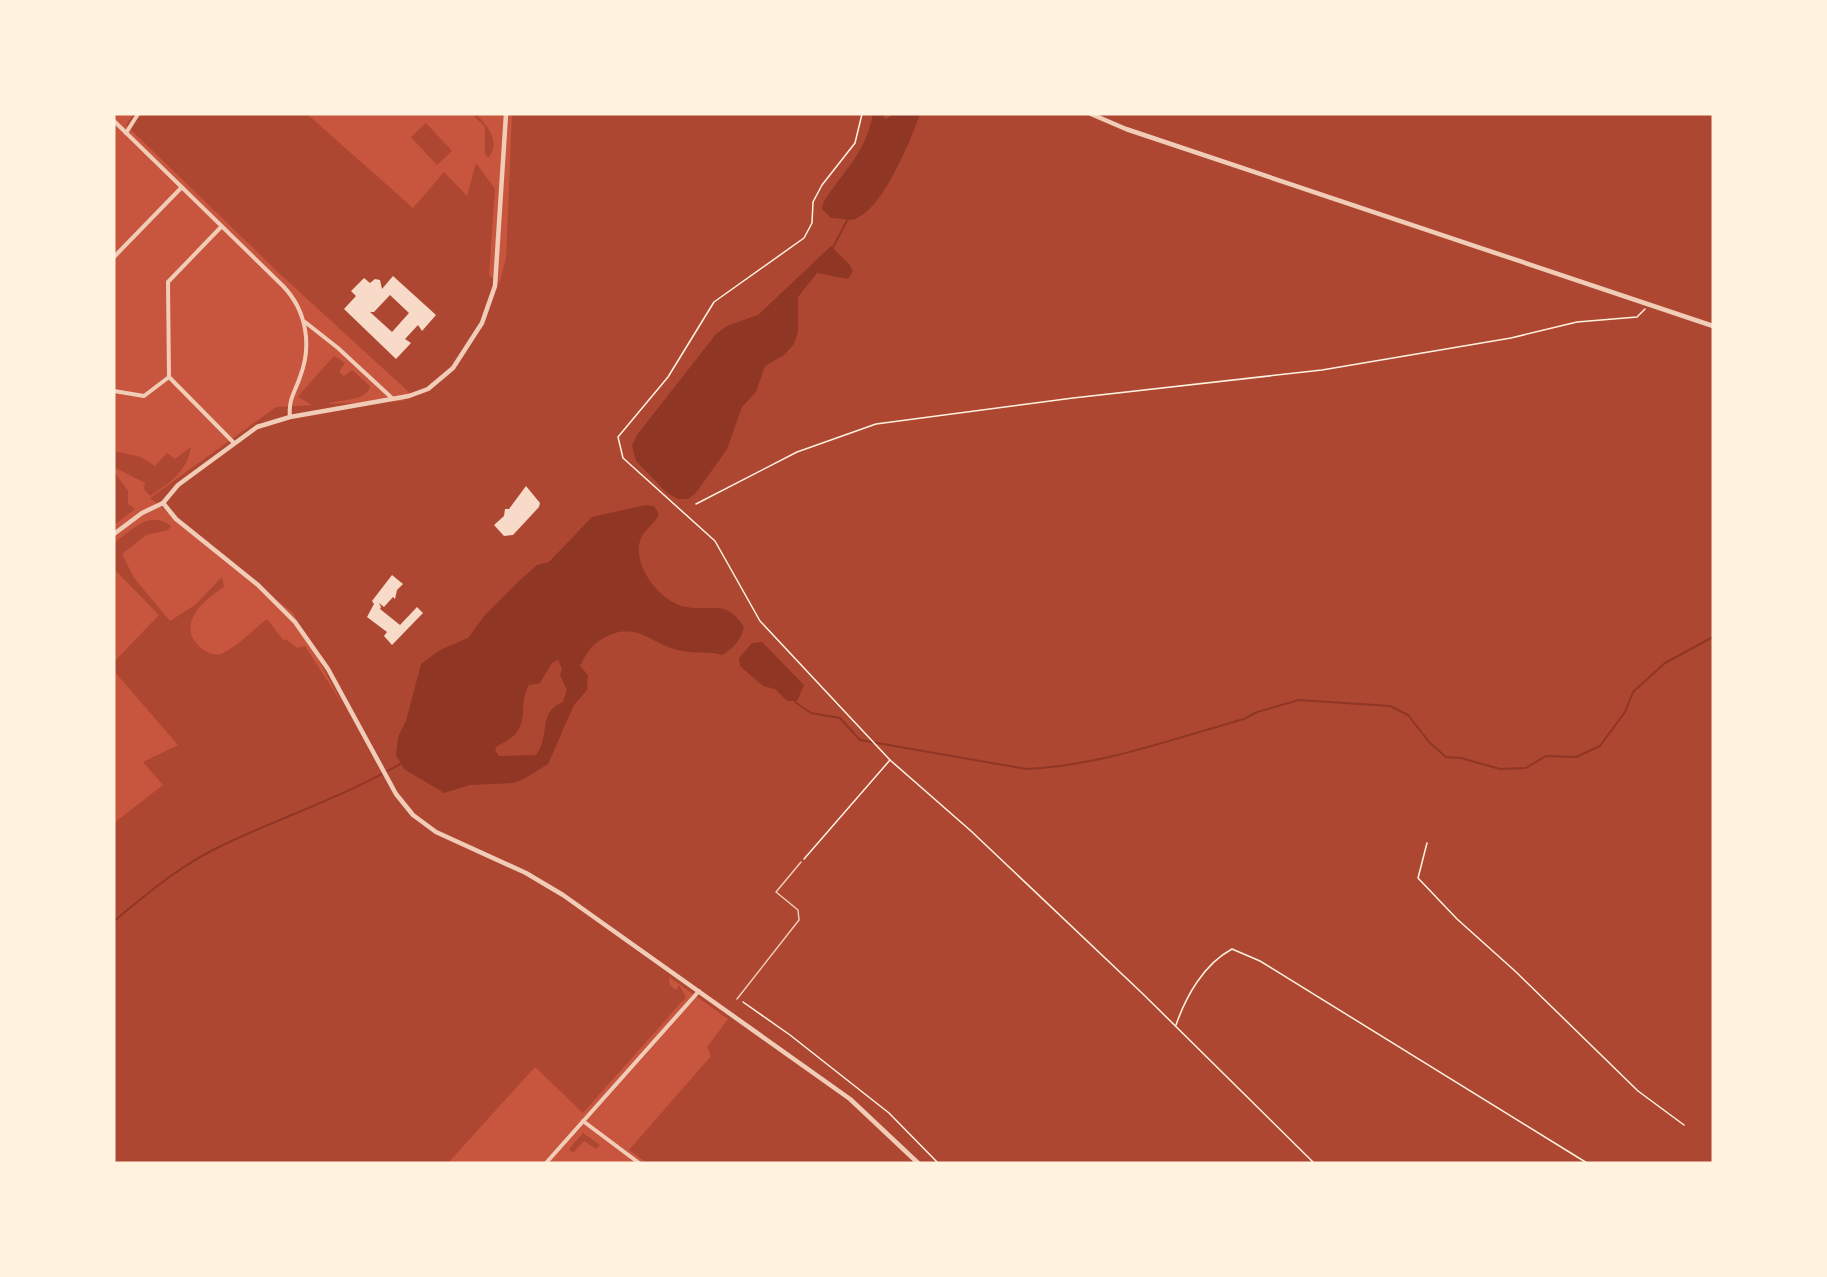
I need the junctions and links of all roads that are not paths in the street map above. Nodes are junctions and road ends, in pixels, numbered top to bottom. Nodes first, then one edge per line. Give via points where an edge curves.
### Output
1 (138, 114) edge
2 (506, 114) edge
3 (1091, 114) edge
4 (114, 121) edge
5 (126, 133) junction
6 (181, 188) junction
7 (221, 227) junction
8 (114, 257) edge
9 (304, 322) junction
10 (1713, 326) edge
11 (169, 377) junction
12 (114, 391) edge
13 (393, 400) junction
14 (290, 417) junction
15 (234, 443) junction
16 (163, 503) junction
17 (114, 534) edge
18 (801, 862) road end
19 (699, 991) junction
20 (737, 999) road end
21 (583, 1121) junction
22 (546, 1163) edge
23 (639, 1163) edge
24 (918, 1163) edge

1 - 5 street
2 - 13 street via 498,268 489,307 472,342 450,371 428,389
3 - 10 street
4 - 5 street
5 - 6 street
6 - 7 street
6 - 8 street
7 - 9 street via 288,291
7 - 11 street via 168,282
9 - 13 street
9 - 14 street via 305,358 290,401
11 - 12 street via 144,396
11 - 15 street
13 - 14 street
14 - 15 street via 257,427
15 - 16 street via 178,485
16 - 17 street
16 - 19 street via 176,519 258,585 295,622 328,669 405,807 450,839 544,884
18 - 20 lane via 776,892 798,910 799,920
19 - 21 street
19 - 24 street via 850,1099
21 - 22 street
21 - 23 street

